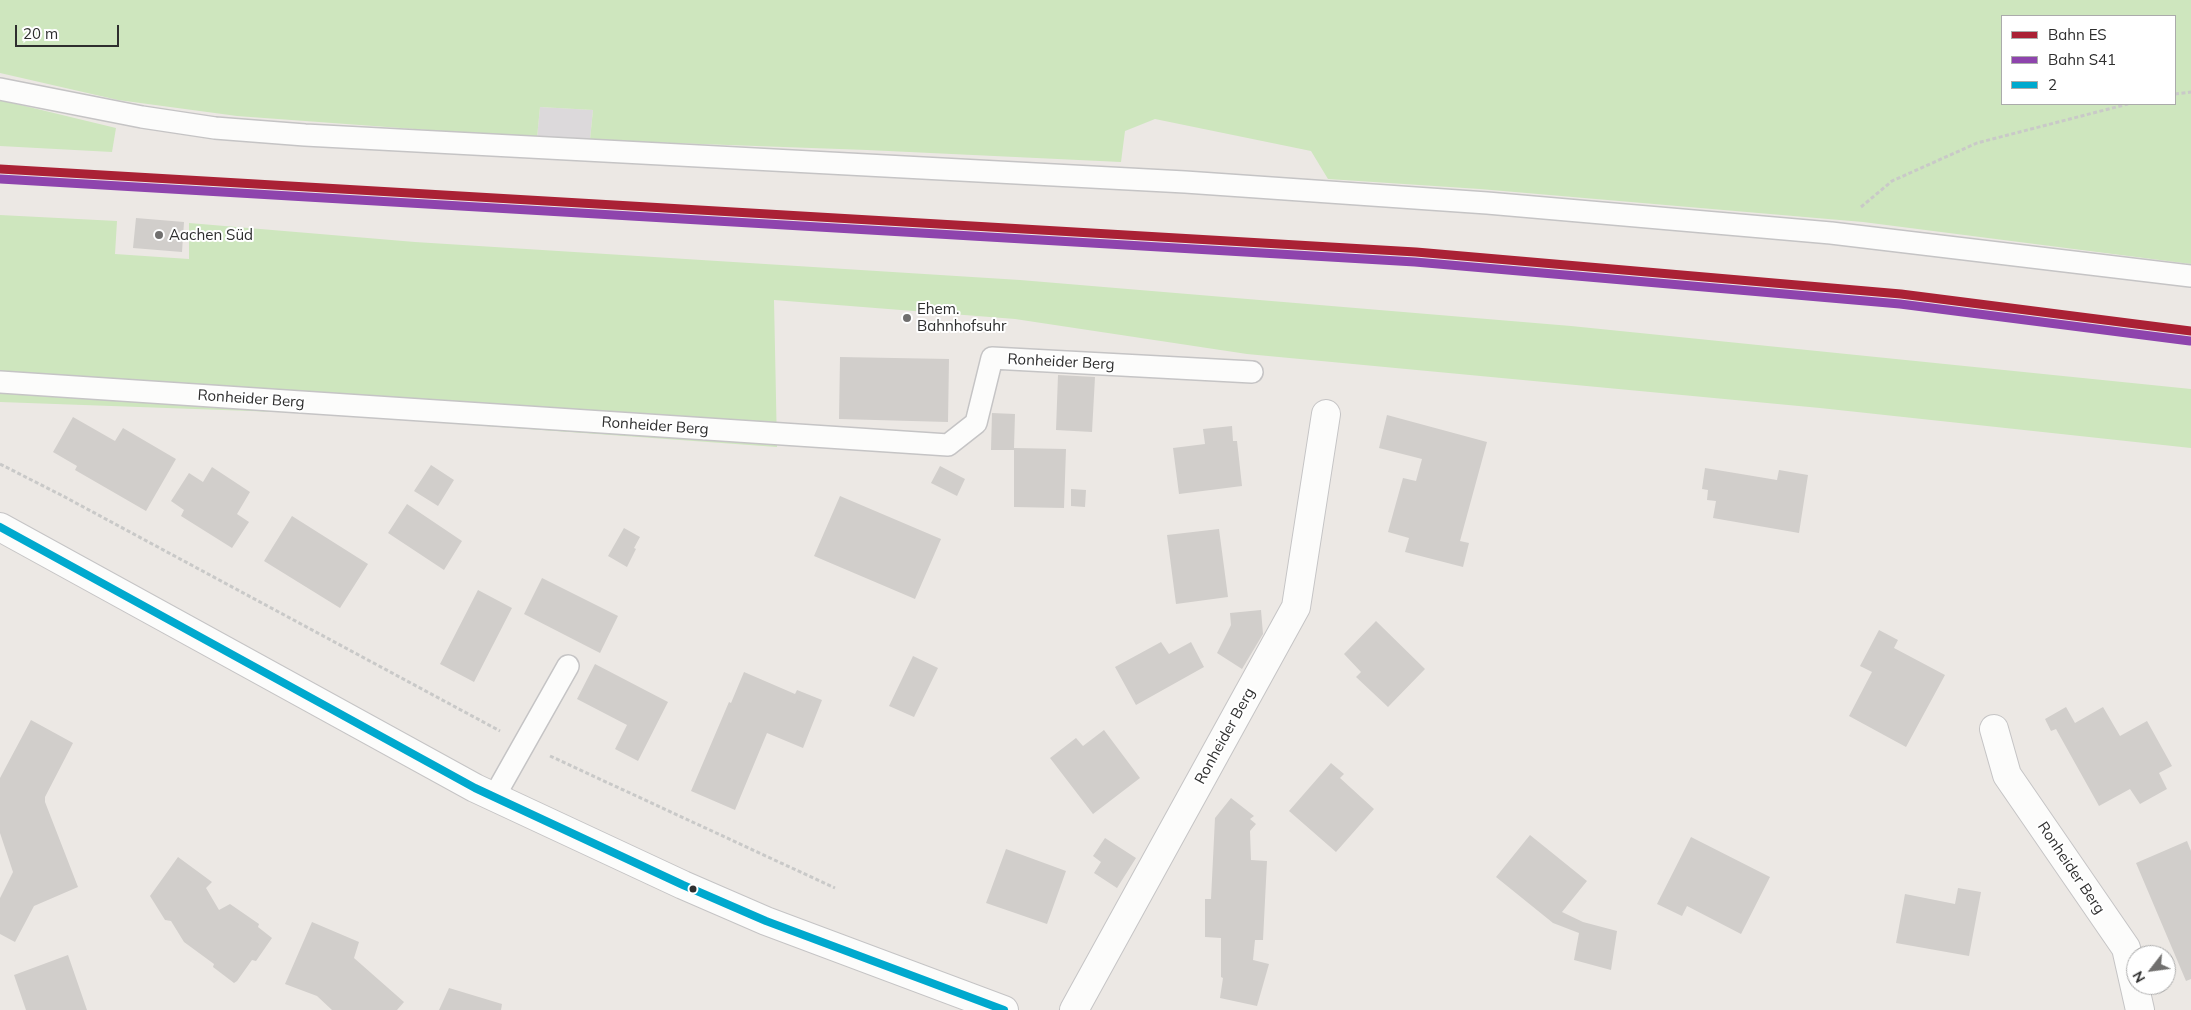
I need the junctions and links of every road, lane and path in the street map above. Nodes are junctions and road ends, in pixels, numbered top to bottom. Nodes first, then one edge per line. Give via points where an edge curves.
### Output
1 (0, 89) edge
2 (2191, 92) edge
3 (2176, 94) edge
4 (2124, 105) edge
5 (1831, 233) junction
6 (2191, 276) edge
7 (1252, 372) dead end
8 (0, 382) edge
9 (1326, 414) dead end
10 (0, 464) edge
11 (0, 527) edge
12 (222, 583) dead end
13 (568, 666) dead end
14 (1994, 729) dead end
15 (494, 796) junction
16 (1004, 1010) edge
17 (1074, 1010) edge
18 (2140, 1010) edge

1 - 5 lane via 142,117 251,131 1185,182
2 - 3 path
4 - 5 path via 1977,143 1892,181
5 - 6 lane
7 - 8 lane, Ronheider Berg via 992,358 976,423 948,445
9 - 17 street, Ronheider Berg via 1296,607
10 - 12 path
11 - 15 street
13 - 15 lane
14 - 18 street, Ronheider Berg via 2008,775 2126,948
15 - 16 street via 766,921

